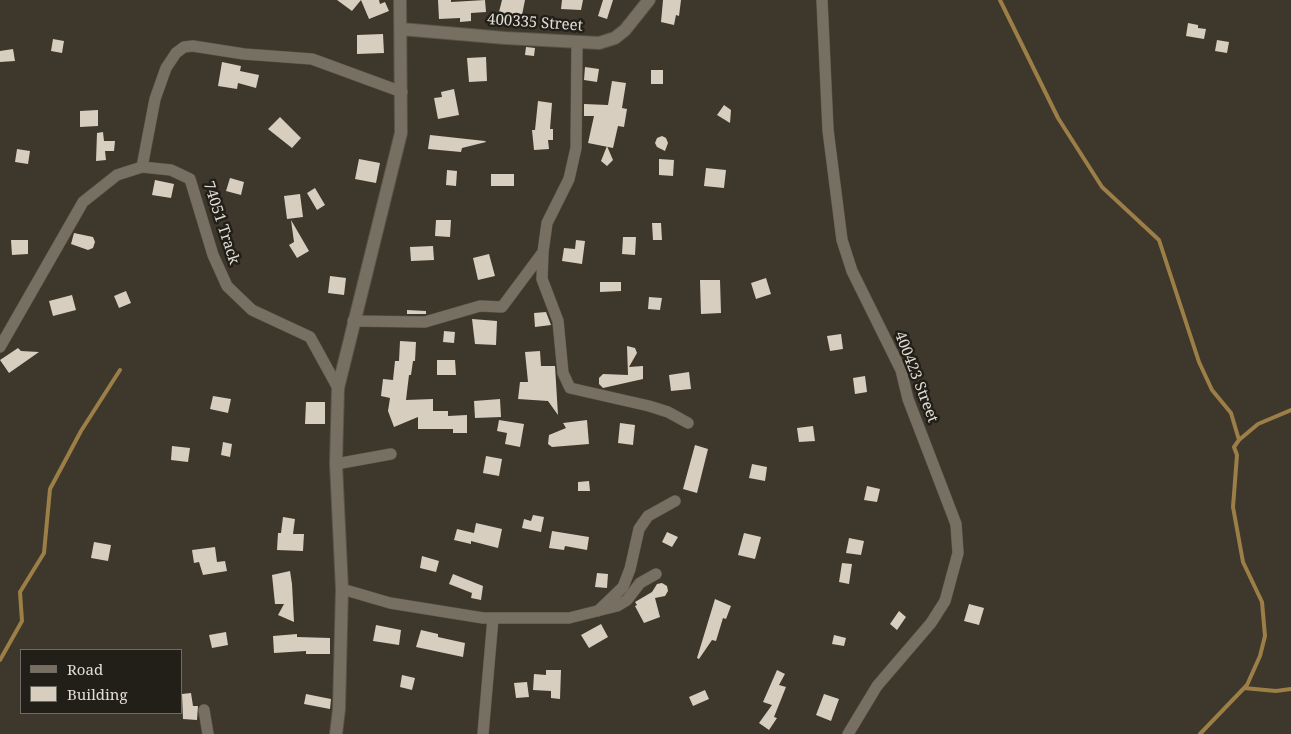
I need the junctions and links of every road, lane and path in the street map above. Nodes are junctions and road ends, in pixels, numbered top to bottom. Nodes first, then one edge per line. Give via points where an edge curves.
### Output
1 (400, 0) edge
2 (650, 0) edge
3 (822, 0) edge
4 (401, 29) junction
5 (577, 43) junction
6 (402, 92) junction
7 (142, 167) junction
8 (543, 252) junction
9 (353, 321) junction
10 (0, 347) edge
11 (338, 388) junction
12 (688, 423) dead end
13 (391, 454) dead end
14 (336, 464) junction
15 (675, 501) dead end
16 (656, 574) dead end
17 (342, 589) junction
18 (597, 612) junction
19 (493, 618) junction
20 (204, 710) dead end
21 (208, 734) edge
22 (336, 734) edge
23 (483, 734) edge
24 (848, 734) edge

1 - 4 street
2 - 5 street, 400335 Street via 615,38 599,43
3 - 24 street, 400423 Street via 828,130 842,240 852,271 901,370 908,399 956,524 958,553 945,601 931,623 877,686
4 - 5 street, 400335 Street
4 - 6 street
5 - 8 street via 573,168 547,223
6 - 7 street via 312,59 184,47 166,68 155,99
6 - 9 street via 401,133
7 - 10 street, 74051 Track via 117,175 83,202
7 - 11 street, 74051 Track via 171,170 190,179 213,255 227,286 252,310 310,337
8 - 9 street via 502,306 480,306 425,322
8 - 12 street via 542,279 558,321 562,373 570,388 649,406
9 - 11 street
11 - 14 street
13 - 14 street
14 - 17 street
15 - 18 street via 648,516 639,529 623,587
16 - 18 street via 640,583 617,606
17 - 19 street via 390,603
17 - 22 street
18 - 19 street via 569,618
19 - 23 street
20 - 21 street

